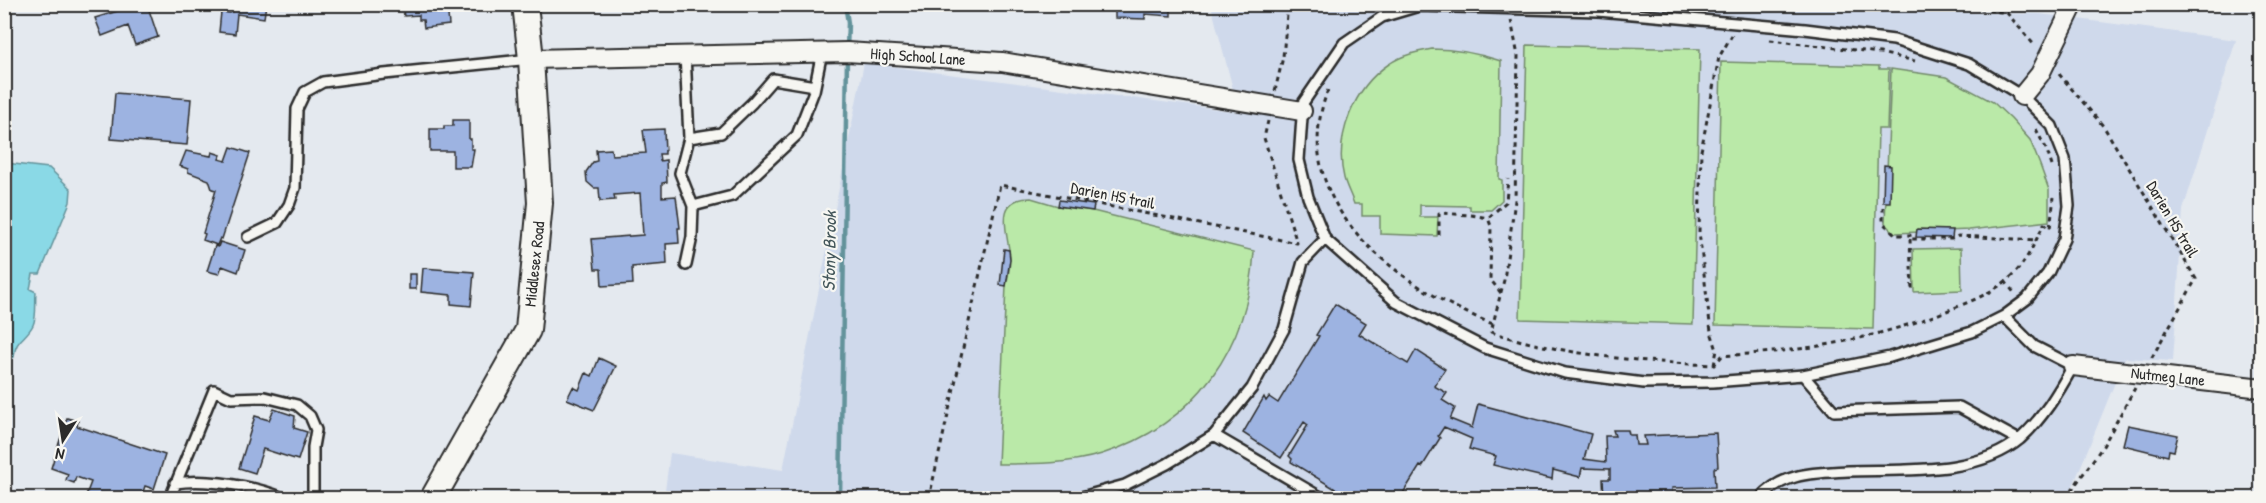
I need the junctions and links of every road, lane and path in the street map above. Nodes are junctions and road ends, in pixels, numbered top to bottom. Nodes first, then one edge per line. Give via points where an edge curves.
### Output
1 (525, 4) edge
2 (1288, 4) edge
3 (1953, 4) edge
4 (2074, 4) edge
5 (1501, 20) dead end
6 (1720, 34) dead end
7 (1766, 39) dead end
8 (822, 52) junction
9 (685, 54) junction
10 (531, 59) junction
11 (2047, 60) junction
12 (1918, 62) dead end
13 (815, 86) junction
14 (1329, 87) dead end
15 (2022, 96) junction
16 (1272, 106) junction
17 (1302, 111) junction
18 (2035, 127) dead end
19 (689, 138) junction
20 (2053, 170) dead end
21 (1508, 179) dead end
22 (2055, 190) dead end
23 (693, 206) junction
24 (1883, 207) dead end
25 (1488, 218) junction
26 (1438, 235) dead end
27 (248, 237) dead end
28 (1910, 238) junction
29 (1325, 240) junction
30 (2037, 240) junction
31 (686, 265) dead end
32 (2005, 281) junction
33 (1912, 292) dead end
34 (1501, 293) junction
35 (2016, 295) dead end
36 (2004, 316) junction
37 (1493, 324) junction
38 (1714, 365) junction
39 (2073, 366) junction
40 (1712, 373) dead end
41 (2143, 373) junction
42 (1803, 375) junction
43 (2262, 388) edge
44 (1214, 435) junction
45 (2019, 440) junction
46 (175, 483) junction
47 (170, 498) edge
48 (283, 498) edge
49 (313, 498) edge
50 (433, 498) edge
51 (928, 498) edge
52 (1078, 498) edge
53 (1322, 498) edge
54 (1761, 498) edge
55 (2066, 498) edge

1 - 10 main road, Middlesex Road
2 - 16 path, Darien HS trail via 1284,57
3 - 11 path, Darien HS trail via 2007,13
4 - 11 street
5 - 34 path via 1511,20 1518,56 1515,200
6 - 38 path via 1732,35 1719,57 1701,152 1699,232 1711,332 1717,350
7 - 12 path via 1880,53
8 - 9 street, High School Lane
8 - 13 lane
8 - 16 street, High School Lane via 1002,62
9 - 10 street, High School Lane
9 - 19 lane
10 - 27 lane via 323,82 305,92 297,110 295,188 289,205 277,223
10 - 50 main road, Middlesex Road via 540,203 528,330
11 - 15 street
11 - 41 path, Darien HS trail via 2104,127 2196,279
13 - 19 lane via 773,79 721,134
13 - 23 lane via 797,135 732,196
14 - 37 path via 1318,128 1318,149 1332,199 1345,221 1376,254 1410,281
15 - 17 lane via 1969,64 1894,40 1598,11 1419,6 1382,17 1344,43 1303,103
15 - 36 lane via 2052,126 2065,159 2069,206 2064,239 2048,273 2027,299
16 - 17 street, High School Lane
16 - 51 path, Darien HS trail via 1264,138 1297,243 1000,185
17 - 29 lane via 1299,160
18 - 20 path
19 - 23 lane via 680,173
21 - 25 path via 1506,202
22 - 30 path via 2050,228 2044,224
23 - 31 lane
24 - 28 path via 1883,223 1896,236
25 - 26 path via 1439,213
25 - 34 path via 1490,279
28 - 30 path
28 - 33 path
29 - 42 lane via 1396,302 1485,348 1565,373 1644,383
29 - 44 lane via 1303,262 1284,329 1252,388
30 - 32 path
32 - 35 path
32 - 38 path via 1958,307 1878,333 1792,350 1722,356
34 - 37 path
36 - 39 lane via 2034,346
36 - 42 lane via 1972,332 1890,357
37 - 38 path via 1491,332 1571,353
38 - 40 path
39 - 41 street, Nutmeg Lane
39 - 45 lane via 2051,406
41 - 43 street, Nutmeg Lane
41 - 55 path, Darien HS trail via 2103,446
42 - 45 lane via 1834,411 1959,407
44 - 52 lane via 1125,485
44 - 53 lane
45 - 54 lane via 1987,459 1953,467 1804,473 1770,487
46 - 47 lane
46 - 48 lane via 195,480 225,484
46 - 49 lane via 214,390 231,398 265,397 297,405 310,416 316,430

